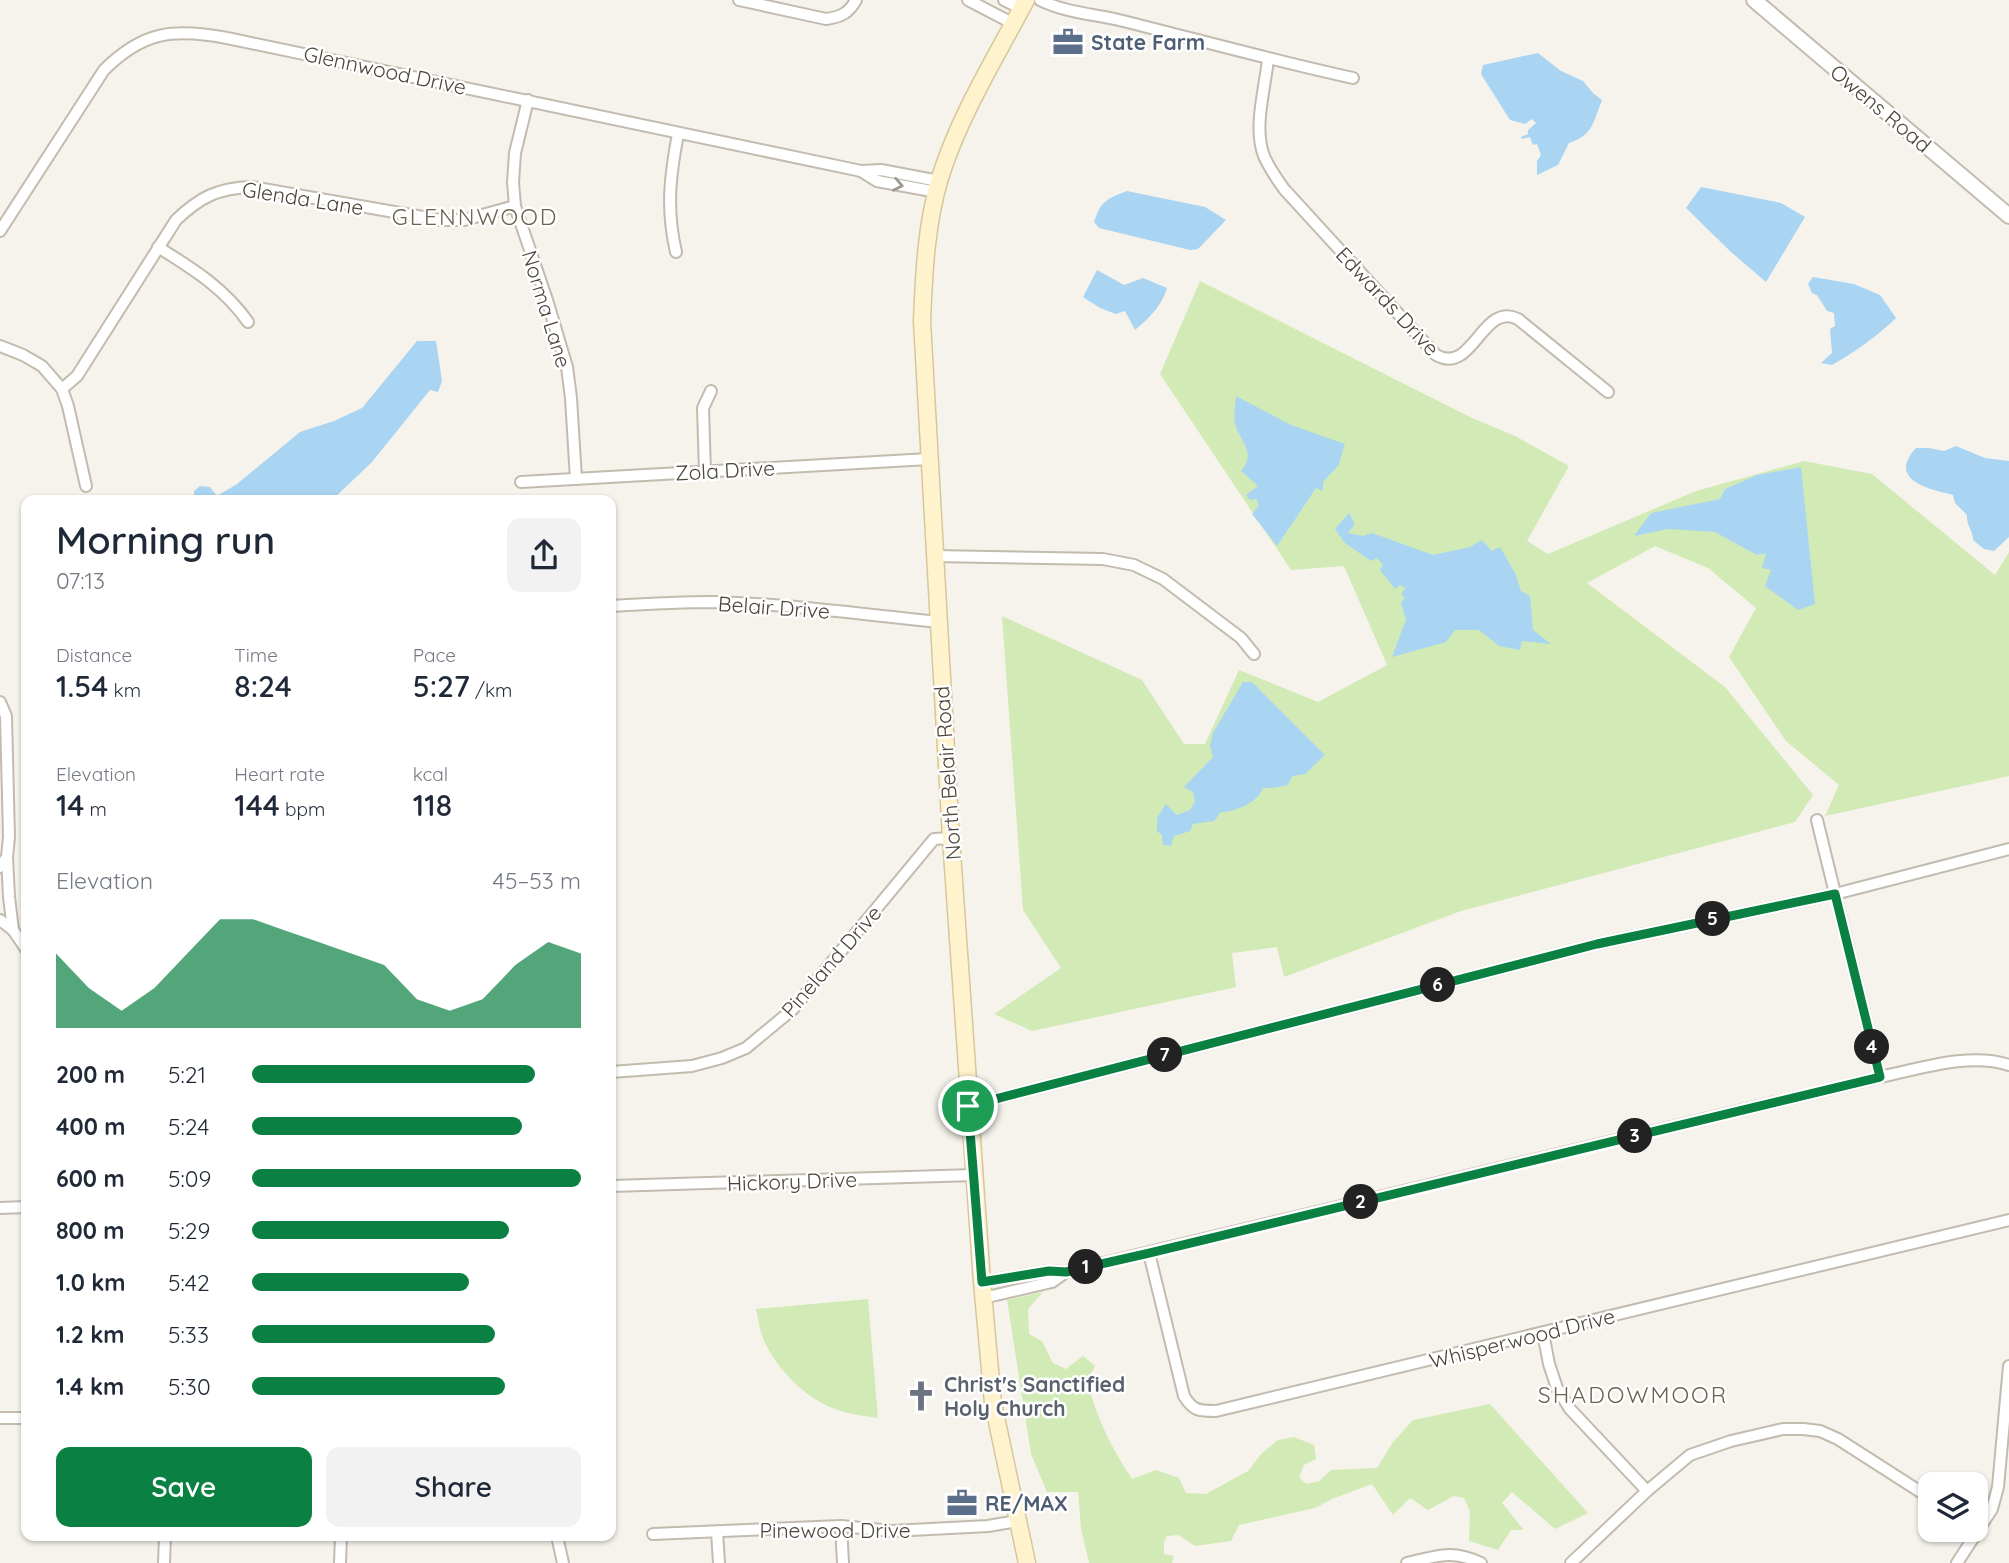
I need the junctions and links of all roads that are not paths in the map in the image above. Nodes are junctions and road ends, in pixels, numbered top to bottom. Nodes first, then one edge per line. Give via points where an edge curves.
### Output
1 (742, 0) edge
2 (856, 0) edge
3 (968, 0) edge
4 (1004, 0) edge
5 (1040, 0) edge
6 (1754, 0) edge
7 (1021, 11) edge
8 (1268, 59) junction
9 (1353, 78) dead end
10 (528, 100) junction
11 (678, 134) junction
12 (938, 187) junction
13 (515, 206) junction
14 (2009, 216) edge
15 (0, 231) edge
16 (158, 247) junction
17 (676, 251) dead end
18 (248, 321) dead end
19 (0, 346) edge
20 (62, 389) junction
21 (711, 391) dead end
22 (1608, 392) dead end
23 (929, 459) junction
24 (705, 472) junction
25 (576, 479) junction
26 (521, 482) dead end
27 (86, 486) dead end
28 (934, 556) junction
29 (616, 606) edge
30 (937, 622) junction
31 (1254, 654) dead end
32 (0, 702) edge
33 (1817, 820) dead end
34 (951, 838) junction
35 (2009, 849) edge
36 (7, 857) junction
37 (0, 867) edge
38 (1835, 894) junction
39 (0, 920) edge
40 (13, 930) junction
41 (21, 942) edge
42 (2009, 1065) edge
43 (616, 1072) edge
44 (1880, 1077) junction
45 (968, 1106) junction
46 (974, 1175) junction
47 (616, 1186) edge
48 (21, 1207) edge
49 (0, 1208) edge
50 (2009, 1220) edge
51 (1149, 1253) junction
52 (1066, 1272) junction
53 (1024, 1275) junction
54 (1027, 1288) junction
55 (982, 1290) junction
56 (1543, 1333) junction
57 (2009, 1366) edge
58 (0, 1418) edge
59 (21, 1418) edge
60 (1918, 1490) edge
61 (1647, 1491) junction
62 (1988, 1514) edge
63 (1017, 1521) junction
64 (841, 1526) junction
65 (717, 1532) junction
66 (653, 1534) dead end
67 (165, 1541) edge
68 (341, 1541) edge
69 (558, 1541) edge
70 (1969, 1542) edge
71 (164, 1563) edge
72 (340, 1563) edge
73 (563, 1563) edge
74 (719, 1563) edge
75 (843, 1563) edge
76 (1027, 1563) edge
77 (1407, 1563) edge
78 (1481, 1563) edge
79 (1571, 1563) edge
80 (1957, 1563) edge

1 - 2 street via 826,19 840,17
3 - 7 street
4 - 7 street
5 - 8 street
6 - 14 street, Owens Road
7 - 12 main road, North Belair Road via 956,137
8 - 9 street
8 - 22 street, Edwards Drive via 1259,126 1264,157 1273,174 1436,355 1452,360 1460,356 1495,320 1511,315
10 - 11 street, Glennwood Drive
10 - 13 street, Norma Lane via 515,153
10 - 15 street, Glennwood Drive via 201,33 154,37 134,46 104,70
11 - 12 street, Glennwood Drive via 861,171 877,181
11 - 17 street via 669,201
12 - 23 main road, North Belair Road via 925,256 922,321
13 - 16 street, Glenda Lane via 464,220 440,220 230,187 192,204
13 - 25 street, Norma Lane via 566,367
16 - 18 street via 210,281
16 - 20 street, Glenda Lane via 77,376
19 - 20 street via 42,366
20 - 27 street
21 - 24 street via 703,408
23 - 24 street, Zola Drive
23 - 28 main road, North Belair Road
24 - 25 street, Zola Drive
25 - 26 street, Zola Drive
28 - 30 main road, North Belair Road
28 - 31 street via 1102,559 1135,565 1163,579 1241,638
29 - 30 street, Belair Drive via 724,603
30 - 34 main road, North Belair Road
32 - 36 street via 7,737
33 - 38 street
34 - 43 street, Pineland Drive via 934,839 793,1009 746,1048 692,1066
34 - 45 main road, North Belair Road
35 - 38 street
36 - 37 street
36 - 40 street
38 - 44 street
38 - 45 street via 1597,944
39 - 40 street
40 - 41 street
42 - 44 street via 1956,1062
44 - 51 street
45 - 46 main road, North Belair Road
46 - 47 street, Hickory Drive
46 - 55 main road, North Belair Road
48 - 49 street
50 - 56 street, Whisperwood Drive
51 - 52 street
51 - 56 street, Whisperwood Drive via 1184,1396 1190,1407 1201,1411
52 - 53 street
52 - 54 street via 1052,1282
53 - 54 street
53 - 55 street
54 - 55 street
55 - 63 main road, North Belair Road via 993,1403
56 - 61 street via 1557,1388 1570,1409
57 - 62 street via 1998,1487
58 - 59 street
60 - 61 street via 1838,1439 1820,1431 1783,1429 1690,1455
61 - 79 street
63 - 64 street, Pinewood Drive via 892,1531
63 - 76 main road, North Belair Road
64 - 65 street, Pinewood Drive
64 - 75 street
65 - 66 street, Pinewood Drive
65 - 74 street
67 - 71 street
68 - 72 street
69 - 73 street
70 - 80 street
77 - 78 street via 1449,1554

